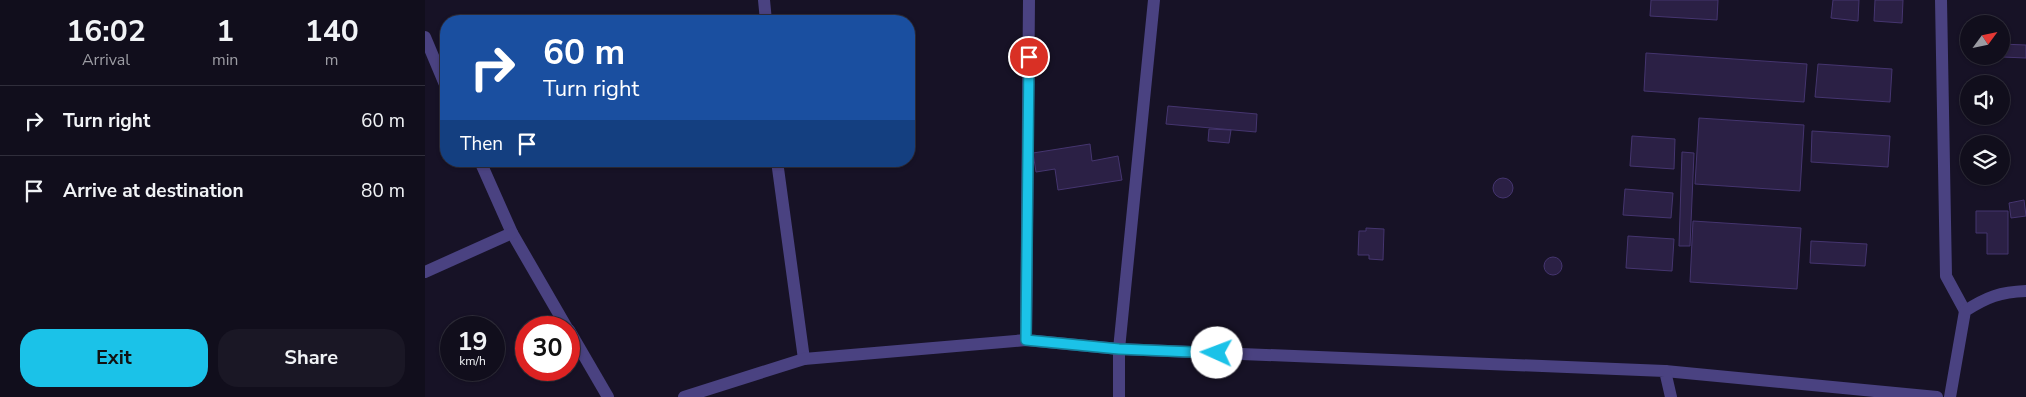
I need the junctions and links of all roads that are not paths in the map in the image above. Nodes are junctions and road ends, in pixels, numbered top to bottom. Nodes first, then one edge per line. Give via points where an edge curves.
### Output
1 (764, 0) edge
2 (1029, 0) edge
3 (1154, 0) edge
4 (1941, 0) edge
5 (765, 15) edge
6 (425, 37) edge
7 (428, 54) edge
8 (440, 76) edge
9 (483, 167) edge
10 (778, 167) edge
11 (512, 233) junction
12 (425, 272) edge
13 (2026, 291) edge
14 (1965, 311) junction
15 (560, 316) edge
16 (1026, 340) junction
17 (580, 349) edge
18 (1119, 349) junction
19 (804, 359) junction
20 (1665, 372) junction
21 (691, 396) edge
22 (608, 397) edge
23 (1119, 397) edge
24 (1671, 397) edge
25 (1937, 397) edge
26 (1950, 397) edge

1 - 5 street
2 - 16 street
3 - 18 street
4 - 14 street via 1946,276
6 - 7 street
7 - 8 street
9 - 11 street
10 - 19 street
11 - 12 street
11 - 15 street
13 - 14 street via 2006,292
14 - 26 street
16 - 18 street
16 - 19 street
17 - 22 street
18 - 20 street
18 - 23 street
19 - 21 street
20 - 24 street
20 - 25 street

